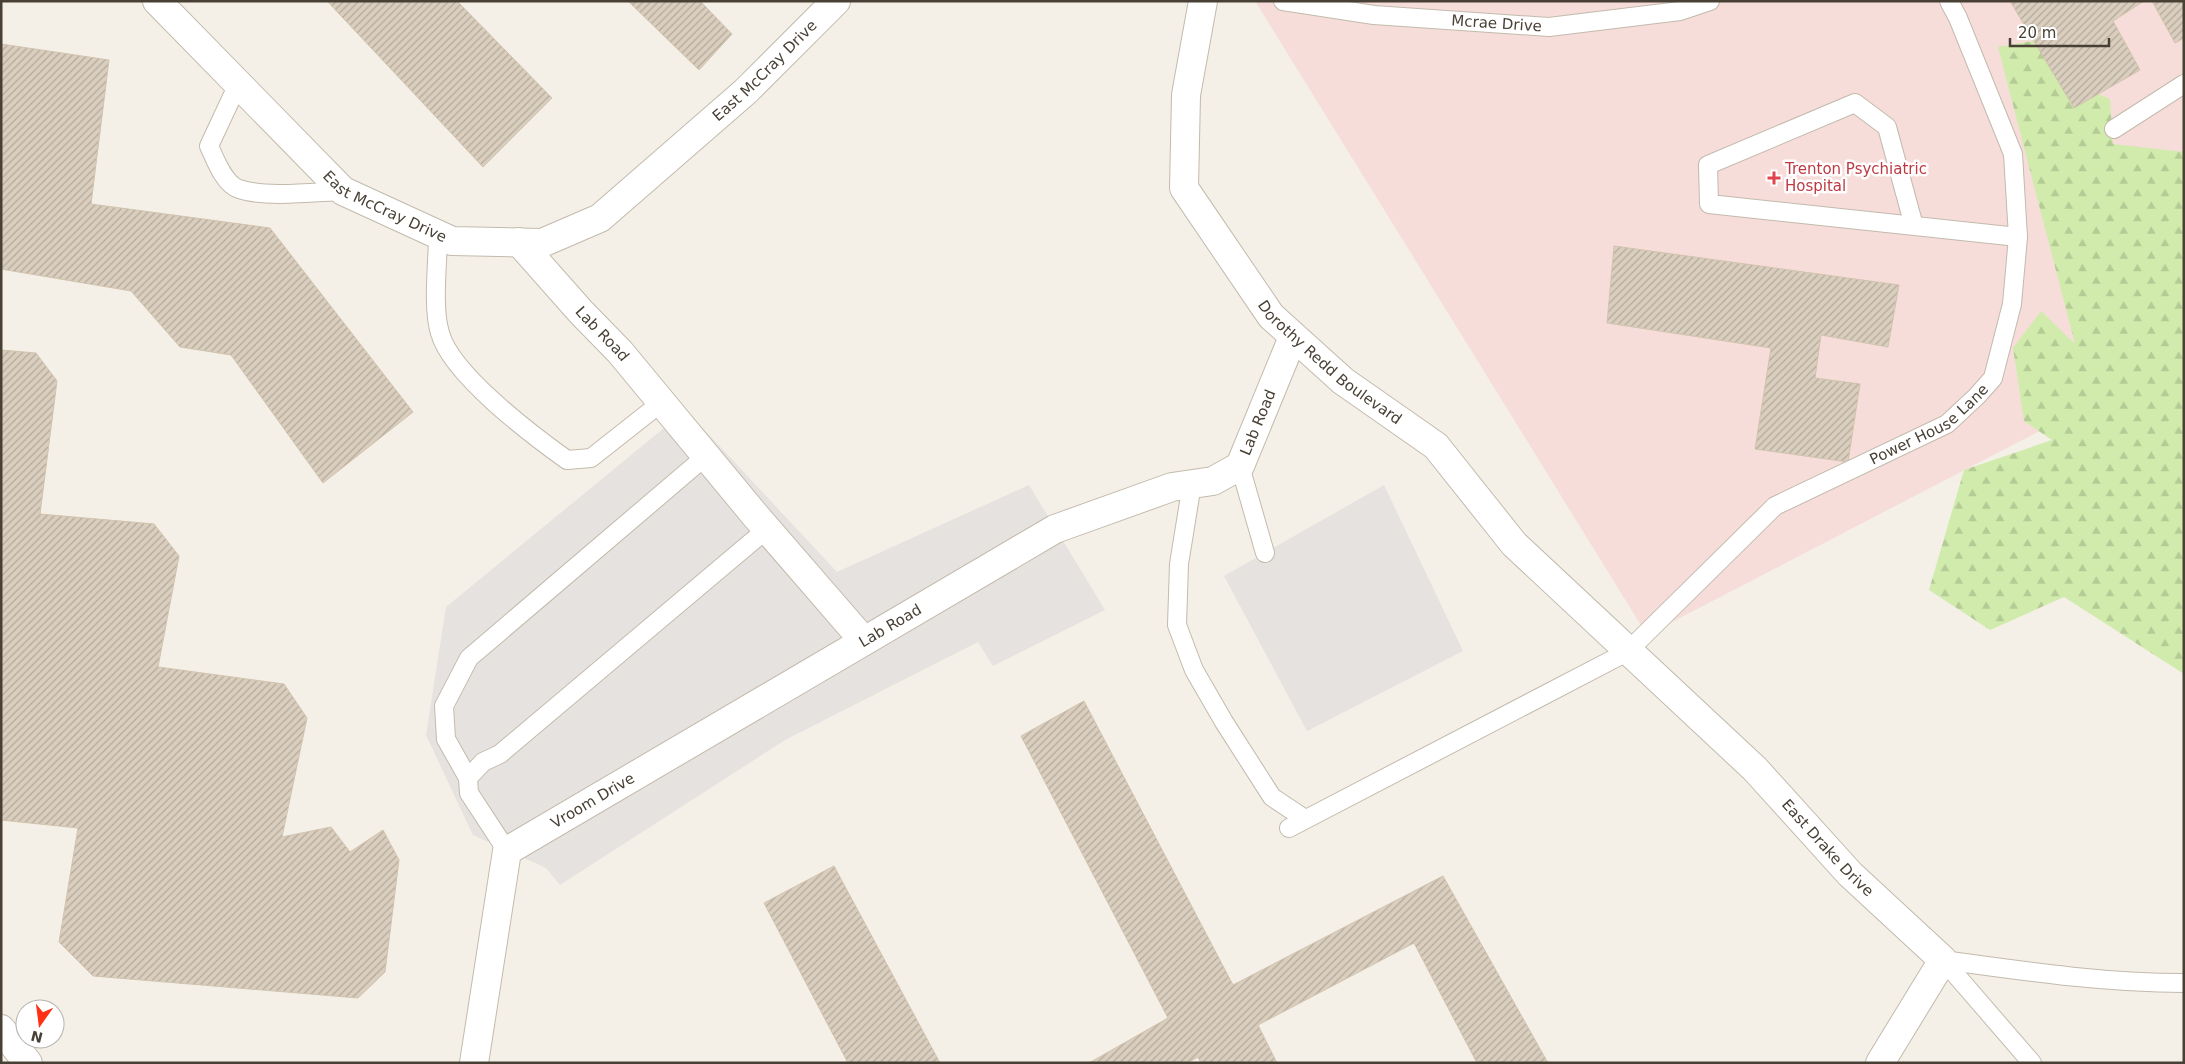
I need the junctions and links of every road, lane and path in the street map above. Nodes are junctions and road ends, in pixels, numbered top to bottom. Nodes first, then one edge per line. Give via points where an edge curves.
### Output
1 (157, 1) edge
2 (836, 1) edge
3 (1203, 1) edge
4 (1283, 1) edge
5 (1710, 1) edge
6 (1949, 1) edge
7 (238, 84) junction
8 (2184, 84) edge
9 (2114, 129) dead end
10 (343, 190) junction
11 (1914, 226) junction
12 (438, 235) junction
13 (2018, 237) junction
14 (520, 242) junction
15 (1293, 337) junction
16 (662, 402) junction
17 (706, 456) junction
18 (1240, 466) junction
19 (1192, 484) junction
20 (767, 529) junction
21 (1265, 553) dead end
22 (864, 641) junction
23 (1627, 652) junction
24 (468, 778) junction
25 (1305, 819) junction
26 (1288, 828) dead end
27 (507, 850) junction
28 (1943, 960) junction
29 (2184, 983) edge
30 (1, 1029) edge
31 (28, 1063) edge
32 (474, 1063) edge
33 (1880, 1063) edge
34 (2032, 1063) edge

1 - 7 street, East McCray Drive
2 - 14 street, East McCray Drive via 746,91 600,218 542,243
3 - 15 street, Dorothy Redd Boulevard via 1186,95 1184,188 1271,316
4 - 5 lane, Mcrae Drive via 1374,15 1549,27 1680,11
6 - 13 lane, Power House Lane via 2013,154
7 - 10 street, East McCray Drive
7 - 10 lane via 209,146 218,169 238,189 281,194
8 - 9 lane
10 - 12 street, East McCray Drive
11 - 11 lane via 1709,204 1708,165 1855,103 1886,127
11 - 13 lane
12 - 14 street, East McCray Drive via 452,241
12 - 16 lane via 436,298 439,333 453,362 527,432 567,460 591,458
13 - 23 lane, Power House Lane via 2012,304 2002,348 1993,378 1977,396 1947,424 1775,506
14 - 16 street, Lab Road
15 - 18 street, Lab Road
15 - 23 street, Dorothy Redd Boulevard via 1343,381 1436,446 1514,544
16 - 17 street, Lab Road
17 - 20 street, Lab Road
17 - 24 lane via 469,658 444,706 446,739
18 - 19 street, Lab Road via 1213,481
18 - 21 lane
19 - 22 street, Lab Road via 1172,487 1055,529
19 - 25 lane via 1179,564 1176,625 1194,670 1272,797
20 - 22 street, Lab Road
20 - 24 lane via 500,754 483,762
22 - 27 street, Vroom Drive
23 - 25 lane, Power House Lane
23 - 28 street, East Drake Drive via 1755,770 1850,874
24 - 27 lane via 469,793
25 - 26 lane, Power House Lane
27 - 32 street
28 - 29 lane via 2135,983
28 - 33 street
28 - 34 lane
30 - 31 street

